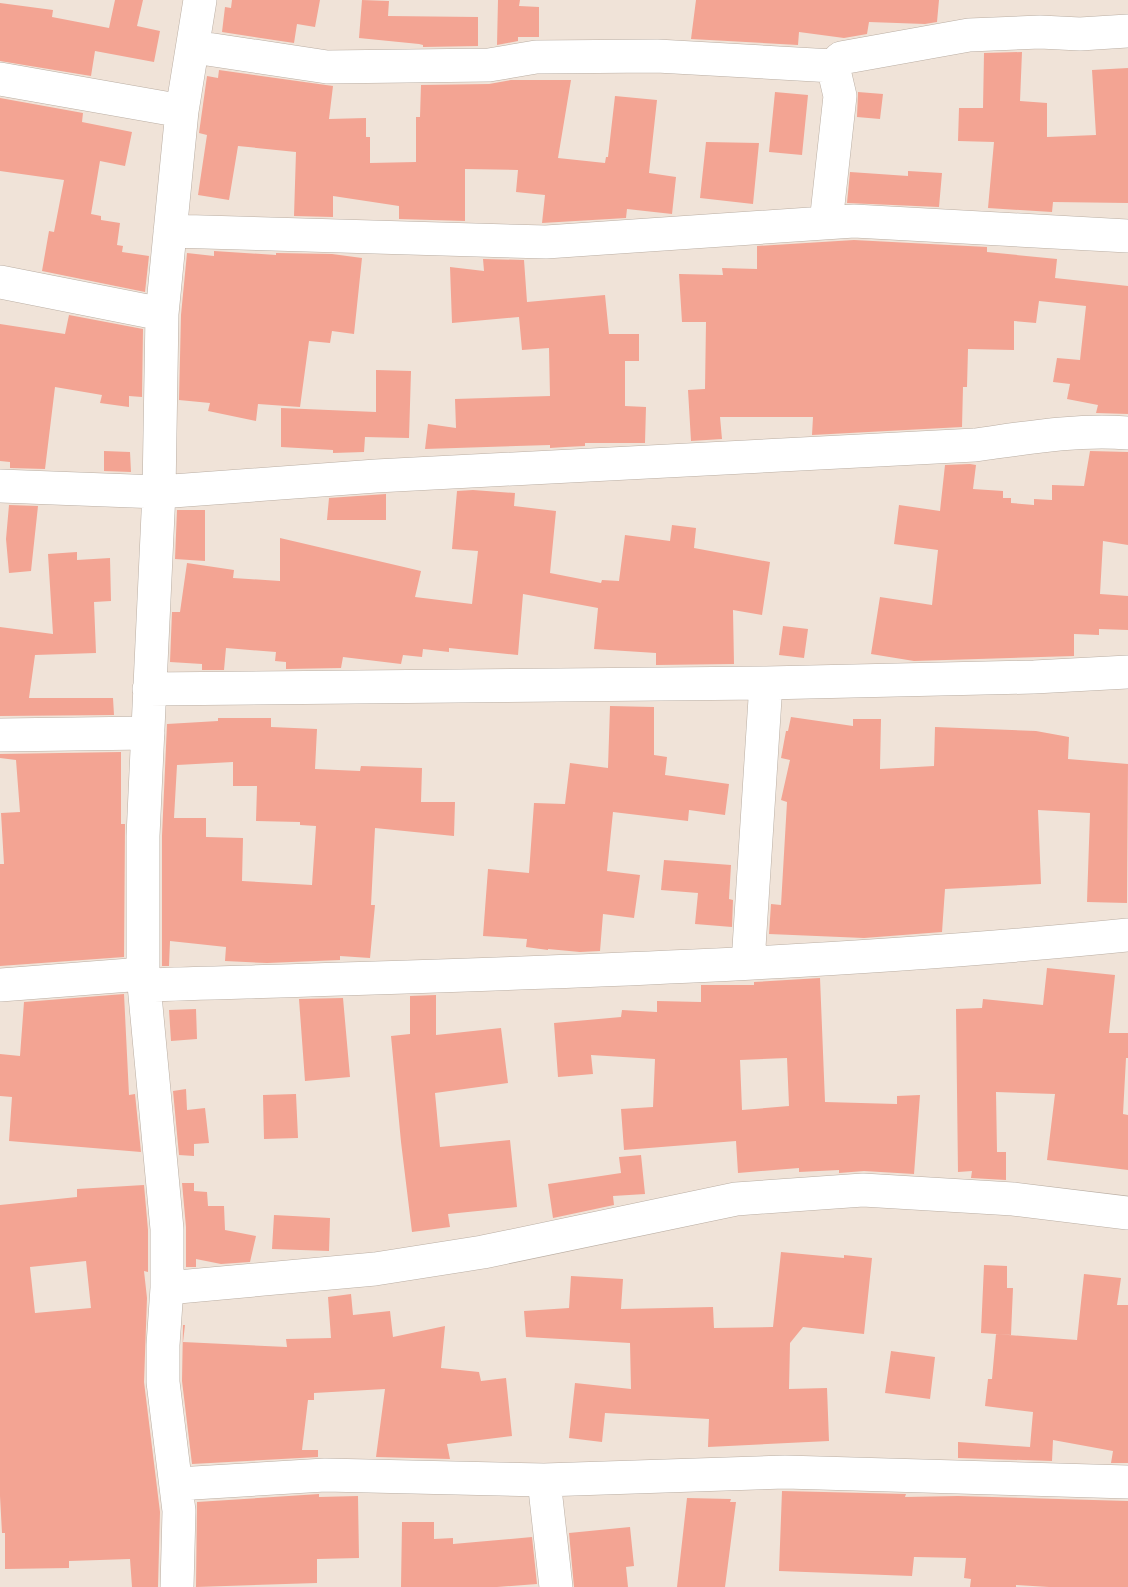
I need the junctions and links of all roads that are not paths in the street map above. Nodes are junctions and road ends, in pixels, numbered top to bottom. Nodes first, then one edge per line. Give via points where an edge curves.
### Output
1 (200, 0) edge
2 (1128, 31) edge
3 (194, 47) junction
4 (833, 66) junction
5 (0, 79) edge
6 (182, 111) junction
7 (825, 223) junction
8 (170, 231) junction
9 (1128, 236) edge
10 (0, 282) edge
11 (162, 314) junction
12 (1128, 433) edge
13 (0, 486) edge
14 (159, 492) junction
15 (1128, 672) edge
16 (766, 684) junction
17 (149, 689) junction
18 (148, 733) junction
19 (0, 735) edge
20 (1128, 935) edge
21 (748, 963) junction
22 (144, 980) junction
23 (0, 985) edge
24 (1128, 1213) edge
25 (167, 1288) junction
26 (544, 1480) junction
27 (1128, 1482) edge
28 (177, 1484) junction
29 (177, 1587) edge
30 (556, 1587) edge

1 - 3 street
2 - 4 street via 969,35 841,58
3 - 4 street via 327,67 489,65 536,57 657,56
3 - 6 street
4 - 7 street via 840,96
5 - 6 street
6 - 8 street
7 - 8 street via 546,242
7 - 9 street via 854,221
8 - 11 street
10 - 11 street
11 - 14 street
12 - 14 street via 1097,430 975,445 376,476
13 - 14 street
14 - 17 street
15 - 16 street
16 - 17 street
16 - 21 street
17 - 18 street
18 - 19 street
18 - 22 street via 143,836
20 - 21 street via 998,948
21 - 22 street
22 - 23 street
22 - 25 street via 167,1229
24 - 25 street via 1013,1199 863,1190 736,1199 483,1252 375,1269
25 - 28 street via 163,1382
26 - 27 street via 785,1472
26 - 28 street via 325,1475
26 - 30 street
28 - 29 street

